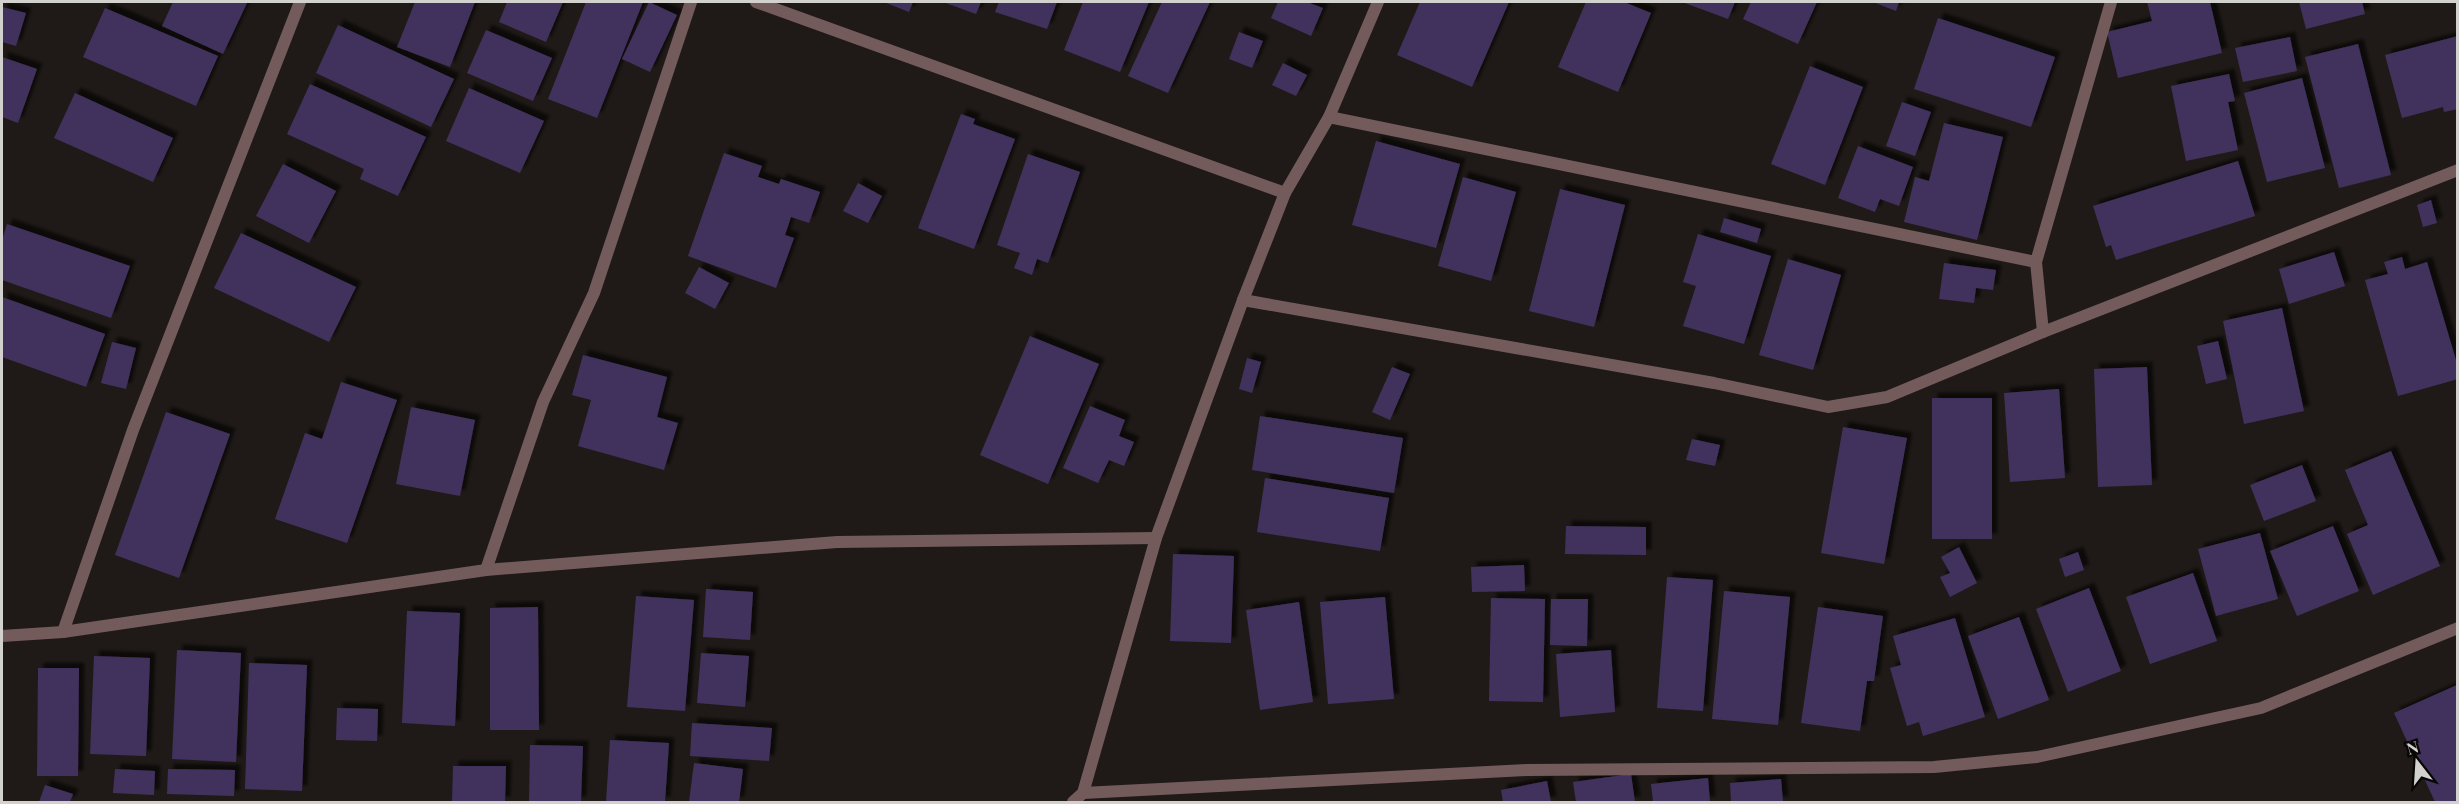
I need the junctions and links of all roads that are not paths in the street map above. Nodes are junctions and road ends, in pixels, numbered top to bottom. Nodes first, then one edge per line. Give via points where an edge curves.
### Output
1 (300, 2) edge
2 (691, 2) edge
3 (756, 2) edge
4 (1378, 2) edge
5 (2111, 2) edge
6 (1329, 117) junction
7 (2457, 170) edge
8 (1285, 193) junction
9 (2036, 262) junction
10 (1243, 300) junction
11 (2043, 332) junction
12 (1156, 538) junction
13 (486, 570) junction
14 (2457, 628) edge
15 (63, 632) junction
16 (2, 636) edge
17 (1083, 793) junction
18 (1073, 802) edge

1 - 15 street via 133,430
2 - 13 street via 594,293 543,402
3 - 8 street
4 - 6 street
5 - 9 street
6 - 8 street
6 - 9 street
7 - 11 street
8 - 10 street
9 - 11 street
10 - 11 street via 1714,383 1828,407 1887,397
10 - 12 street
12 - 13 street via 837,542
12 - 17 street
13 - 15 street
14 - 17 street via 2261,708 2037,757 1934,767 1527,770
15 - 16 street
17 - 18 street

